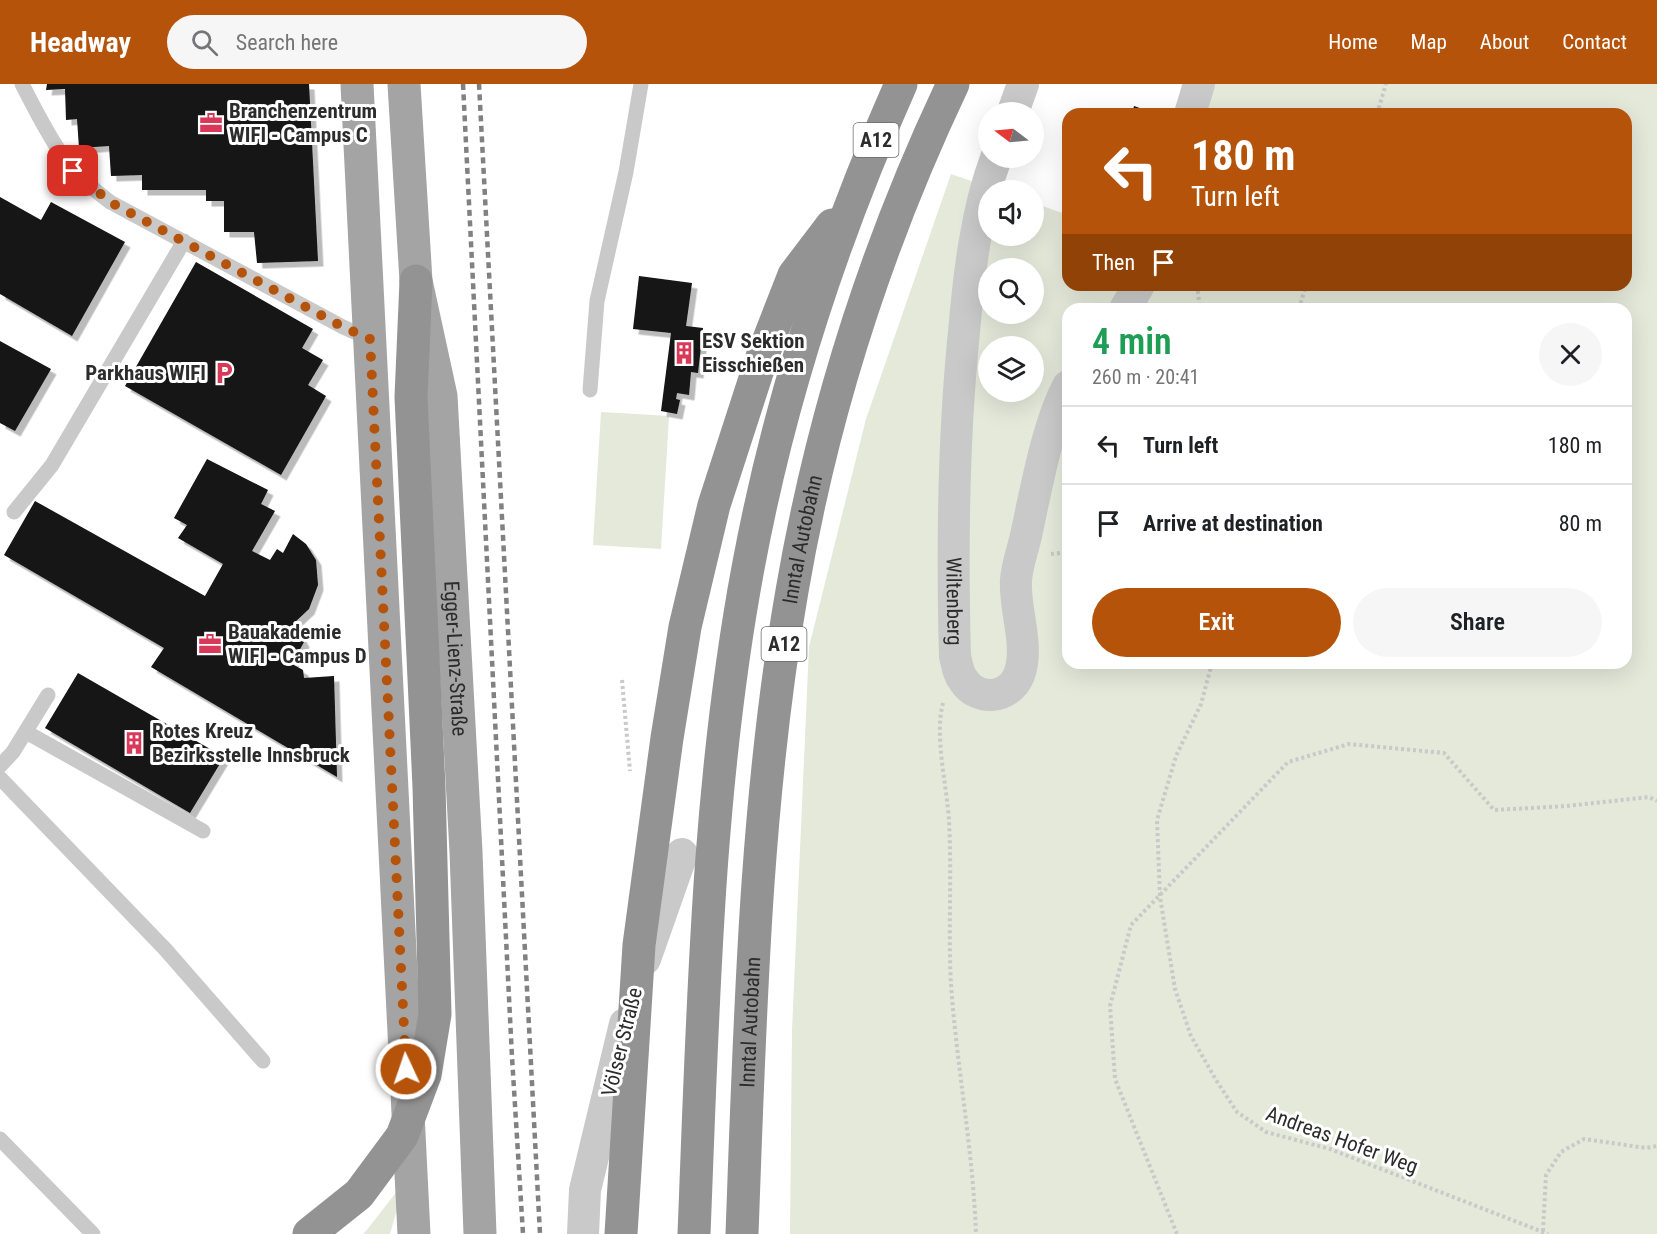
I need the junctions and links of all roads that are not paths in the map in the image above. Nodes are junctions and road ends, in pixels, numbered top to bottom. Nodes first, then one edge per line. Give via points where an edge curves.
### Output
1 (22, 84) edge
2 (357, 84) edge
3 (404, 84) edge
4 (641, 84) edge
5 (901, 84) edge
6 (953, 84) edge
7 (1023, 84) edge
8 (1199, 84) edge
9 (1017, 102) edge
10 (1192, 108) edge
11 (993, 168) edge
12 (853, 197) junction
13 (184, 240) junction
14 (416, 281) junction
15 (370, 339) junction
16 (590, 390) dead end
17 (1062, 405) edge
18 (14, 512) dead end
19 (48, 695) dead end
20 (26, 732) junction
21 (0, 766) edge
22 (0, 778) edge
23 (203, 831) dead end
24 (682, 854) dead end
25 (263, 1061) dead end
26 (0, 1139) edge
27 (93, 1234) edge
28 (309, 1234) edge
29 (414, 1234) edge
30 (480, 1234) edge
31 (583, 1234) edge
32 (621, 1234) edge
33 (694, 1234) edge
34 (742, 1234) edge

1 - 13 lane via 73,171 110,202
2 - 15 main road
3 - 14 main road, Egger-Lienz-Straße
4 - 16 lane via 597,302
5 - 12 highway, A12
6 - 34 highway, Inntal Autobahn / A12 via 879,264 834,405 792,590 760,855
7 - 9 street
8 - 10 street
11 - 17 street, Wiltenberg via 968,285 957,417 952,560 955,656 959,673 980,694 1005,692 1019,674 1022,646 1016,580 1038,479
12 - 32 highway via 794,275 762,357 714,505 685,627 639,945
12 - 33 highway, A12 via 823,279 781,420 736,641 712,854
13 - 15 lane
13 - 18 lane via 52,465
14 - 28 highway via 411,397 435,1014 425,1075 402,1136 359,1194
14 - 30 main road, Egger-Lienz-Straße via 441,396 466,852
15 - 29 main road
19 - 20 lane
20 - 21 lane
20 - 23 lane
22 - 25 lane via 165,949
24 - 31 street, Völser Straße via 632,997 585,1190
26 - 27 lane

